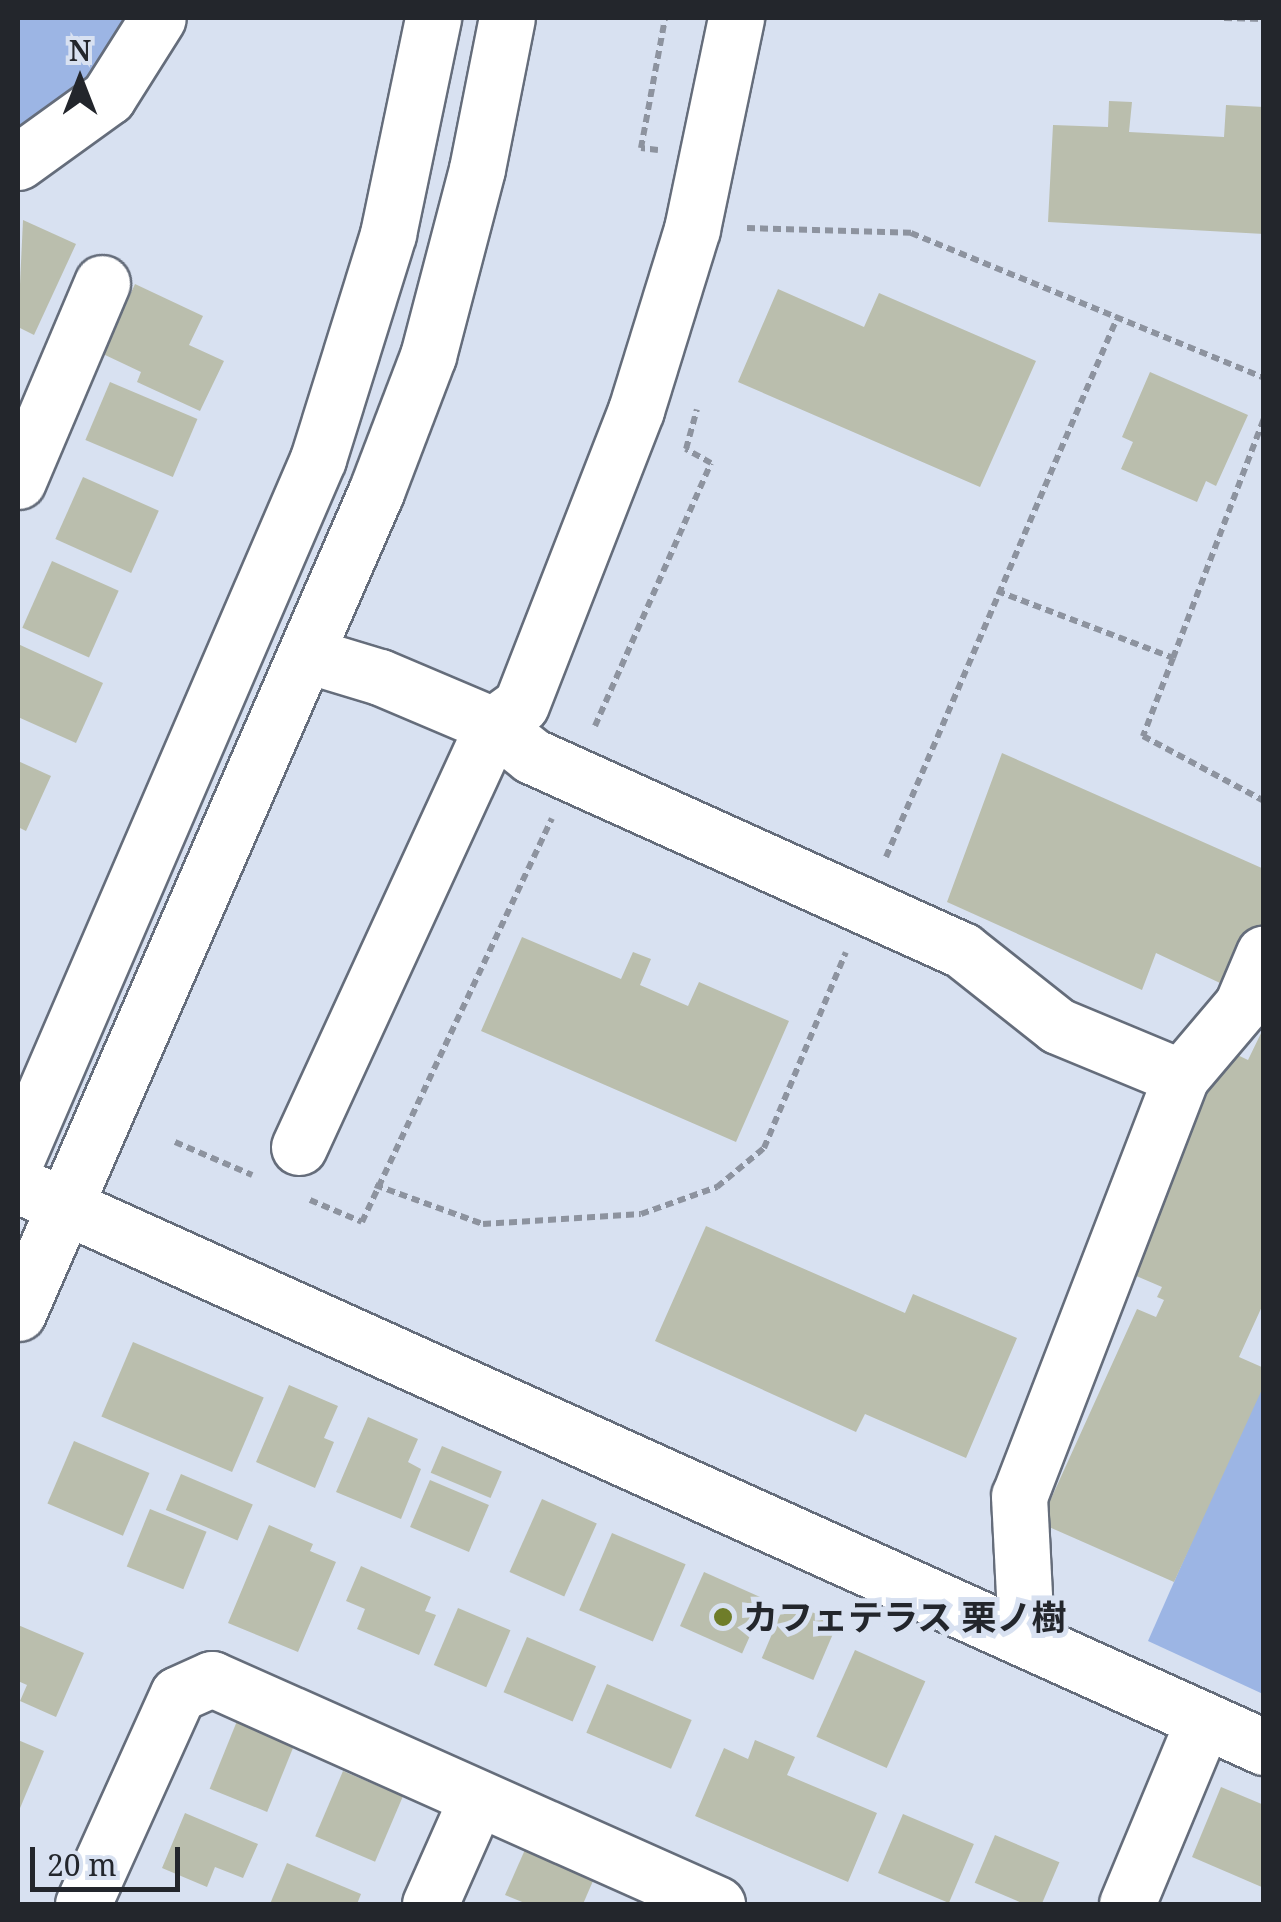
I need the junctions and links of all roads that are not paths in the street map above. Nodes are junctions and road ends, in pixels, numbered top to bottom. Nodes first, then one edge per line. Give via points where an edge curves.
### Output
1 (158, 18) edge
2 (434, 18) edge
3 (506, 18) edge
4 (736, 18) edge
5 (18, 162) edge
6 (102, 284) dead end
7 (18, 482) edge
8 (306, 655) junction
9 (493, 726) junction
10 (1264, 953) edge
11 (1181, 1077) junction
12 (299, 1147) dead end
13 (18, 1156) edge
14 (41, 1195) edge
15 (18, 1313) edge
16 (1026, 1635) junction
17 (1203, 1721) junction
18 (1264, 1748) edge
19 (478, 1798) junction
20 (84, 1904) edge
21 (430, 1904) edge
22 (717, 1904) edge
23 (1127, 1904) edge

1 - 5 street via 108,97
2 - 13 street via 388,234 318,459
3 - 8 street via 477,168 428,356
4 - 9 street via 692,229 636,410 521,705
6 - 7 street
8 - 9 street via 380,677
8 - 14 street
9 - 11 street via 532,756 962,950 1058,1026
9 - 12 street
10 - 11 street via 1242,1006
11 - 16 street via 1019,1496
14 - 15 street
14 - 16 street
16 - 17 street
17 - 18 street
17 - 23 street
19 - 20 street via 212,1679 178,1694
19 - 21 street
19 - 22 street

